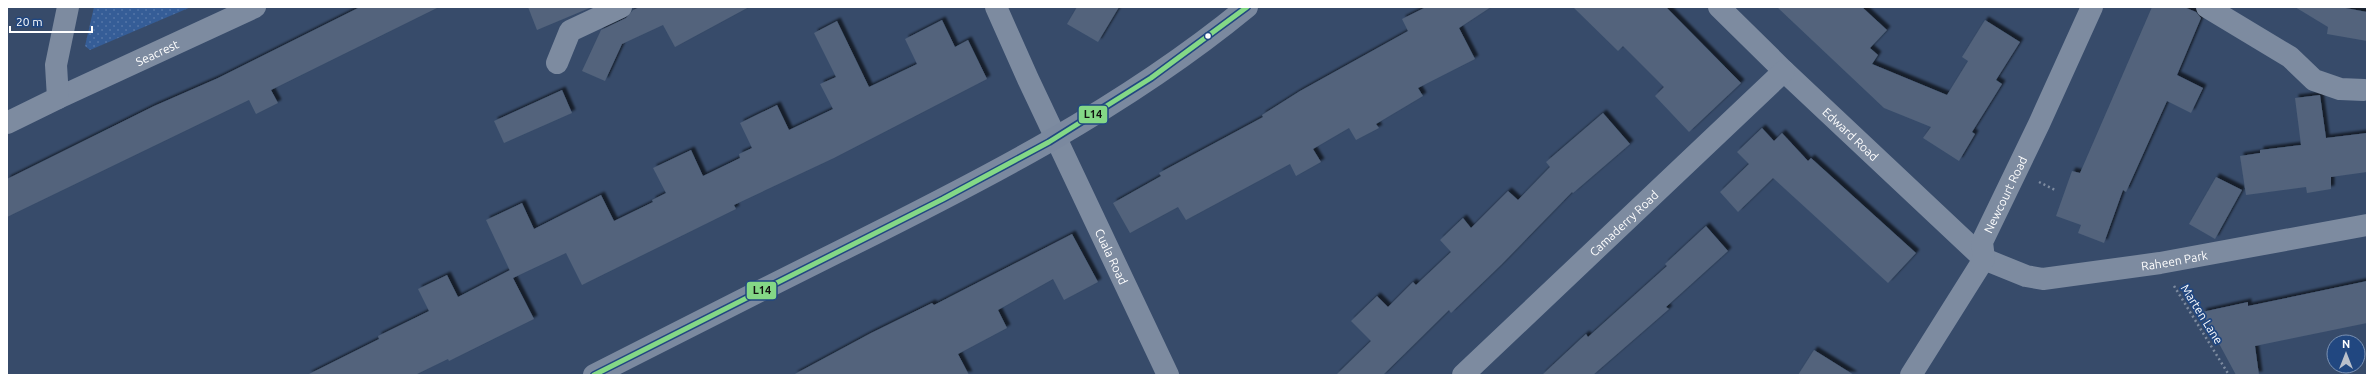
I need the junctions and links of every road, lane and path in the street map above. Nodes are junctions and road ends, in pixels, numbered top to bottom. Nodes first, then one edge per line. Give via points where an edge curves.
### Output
1 (68, 7) edge
2 (255, 7) edge
3 (621, 7) edge
4 (996, 7) edge
5 (1247, 7) edge
6 (1719, 7) edge
7 (2092, 7) edge
8 (2207, 7) edge
9 (557, 63) dead end
10 (1784, 71) junction
11 (2364, 90) dead end
12 (58, 98) junction
13 (7, 123) edge
14 (1056, 138) junction
15 (2367, 225) edge
16 (1984, 259) junction
17 (2160, 263) junction
18 (594, 375) edge
19 (1168, 375) edge
20 (1463, 375) edge
21 (1911, 375) edge
22 (2229, 375) edge

1 - 12 street via 56,65
2 - 12 street, Seacrest
3 - 9 street via 570,31
4 - 14 street, Cuala Road
5 - 14 main road via 1137,87
6 - 10 street, Edward Road
7 - 16 street, Newcourt Road via 1982,242
8 - 11 street via 2290,57 2314,80 2340,89
10 - 16 street, Edward Road
10 - 20 street, Camaderry Road
12 - 13 street, Seacrest
14 - 18 main road via 936,203
14 - 19 street, Cuala Road
15 - 17 street, Raheen Park
16 - 17 street, Raheen Park via 2026,276 2043,279
16 - 21 street
17 - 22 path, Marten Lane

